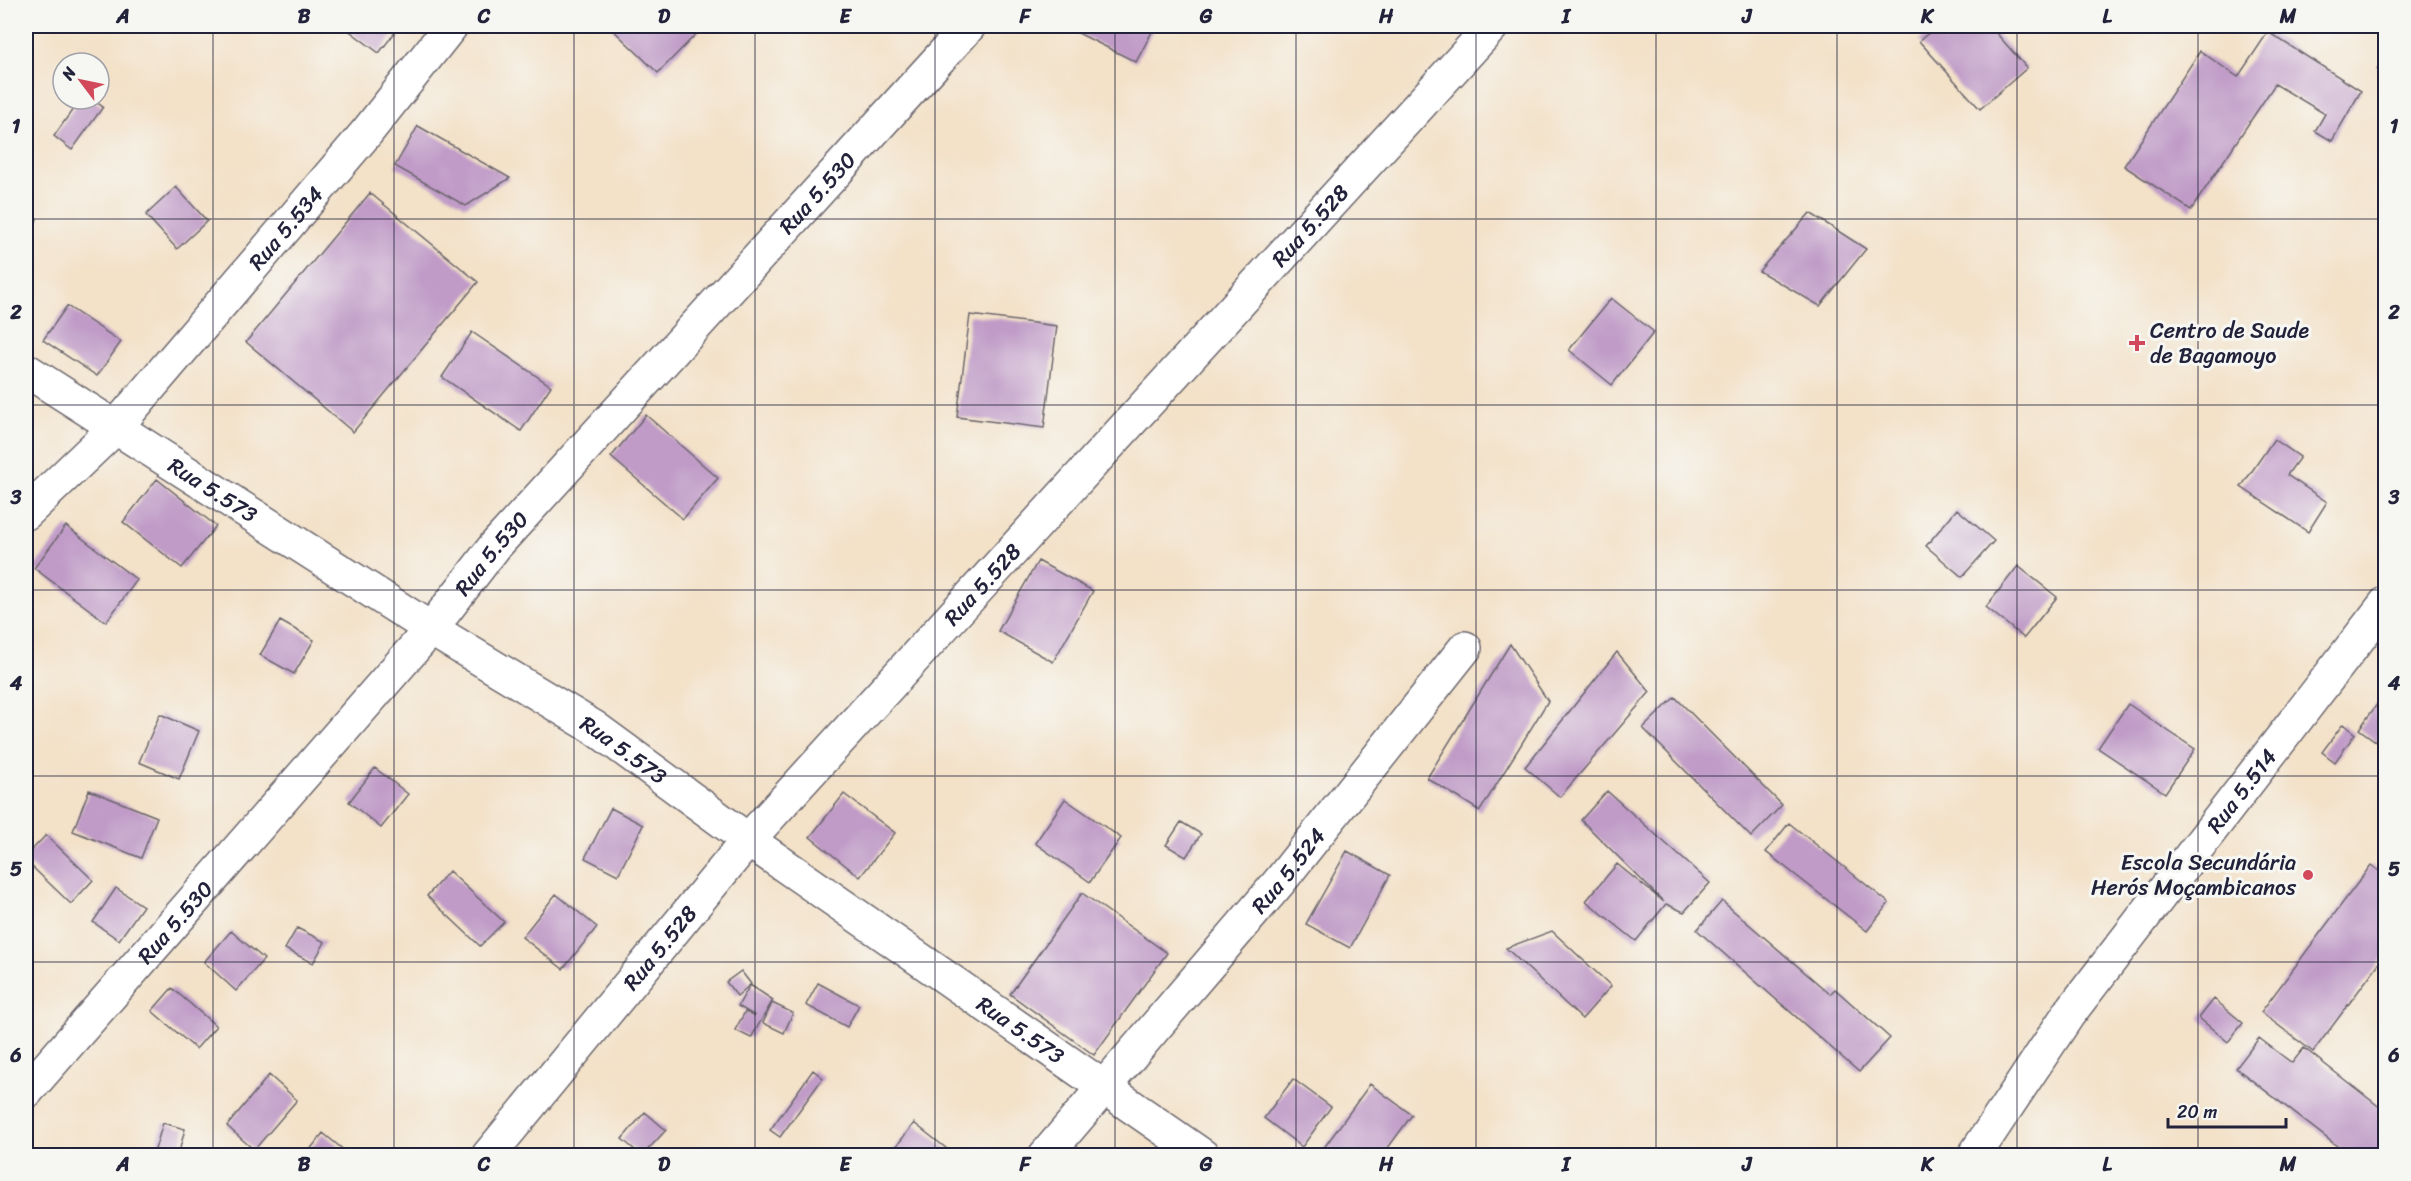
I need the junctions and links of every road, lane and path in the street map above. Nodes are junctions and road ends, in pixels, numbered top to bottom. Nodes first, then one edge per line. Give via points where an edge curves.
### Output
1 (451, 26) edge
2 (969, 26) edge
3 (1492, 26) edge
4 (26, 370) edge
5 (115, 428) junction
6 (26, 513) edge
7 (2385, 603) edge
8 (431, 629) junction
9 (1466, 648) dead end
10 (748, 840) junction
11 (1102, 1085) junction
12 (26, 1092) edge
13 (488, 1155) edge
14 (1045, 1155) edge
15 (1203, 1155) edge
16 (1974, 1155) edge

1 - 5 street, Rua 5.534 via 367,132
2 - 8 street, Rua 5.530 via 495,546
3 - 10 street, Rua 5.528
4 - 5 street, Rua 5.573
5 - 6 street, Rua 5.534
5 - 8 street, Rua 5.573
7 - 16 street, Rua 5.514 via 2068,1015
8 - 10 street, Rua 5.573 via 596,728
8 - 12 street, Rua 5.530
9 - 11 street, Rua 5.524 via 1280,881
10 - 11 street, Rua 5.573
10 - 13 street, Rua 5.528
11 - 14 street, Rua 5.524
11 - 15 street, Rua 5.573

